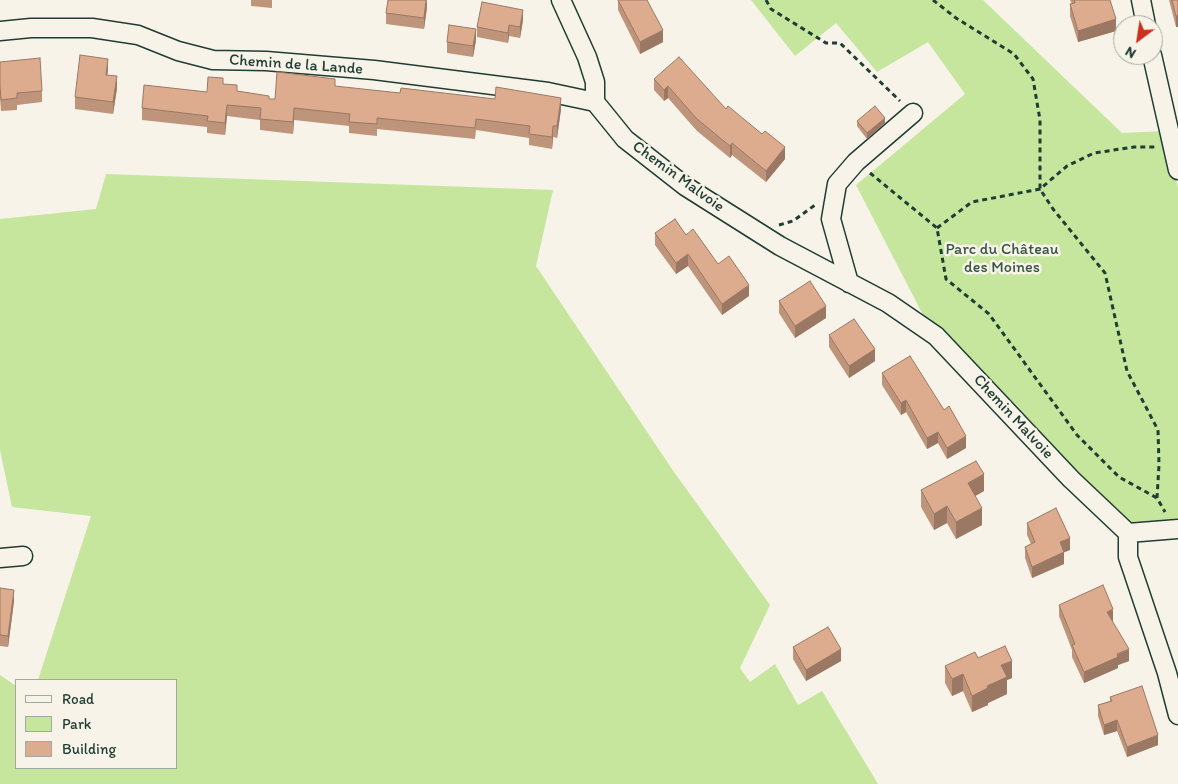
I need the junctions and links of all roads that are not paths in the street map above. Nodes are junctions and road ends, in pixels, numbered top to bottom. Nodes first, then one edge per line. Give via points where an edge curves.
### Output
1 (561, 0) edge
2 (1141, 0) edge
3 (1144, 15) edge
4 (0, 31) edge
5 (1154, 65) edge
6 (595, 102) junction
7 (913, 113) road end
8 (1178, 170) edge
9 (849, 283) junction
10 (1178, 529) edge
11 (1128, 533) junction
12 (23, 556) dead end
13 (0, 558) edge
14 (1178, 715) edge

1 - 6 street via 587,57 595,82
2 - 3 street
4 - 6 street, Chemin de la Lande via 92,28 138,35 178,51 213,60 374,70 548,92
5 - 8 street
6 - 9 street, Chemin Malvoie via 625,139 686,186 780,246
7 - 9 street via 856,162 837,184 831,219
9 - 11 street, Chemin Malvoie via 888,303 936,336 1071,480
10 - 11 street
11 - 14 street via 1128,557
12 - 13 street

